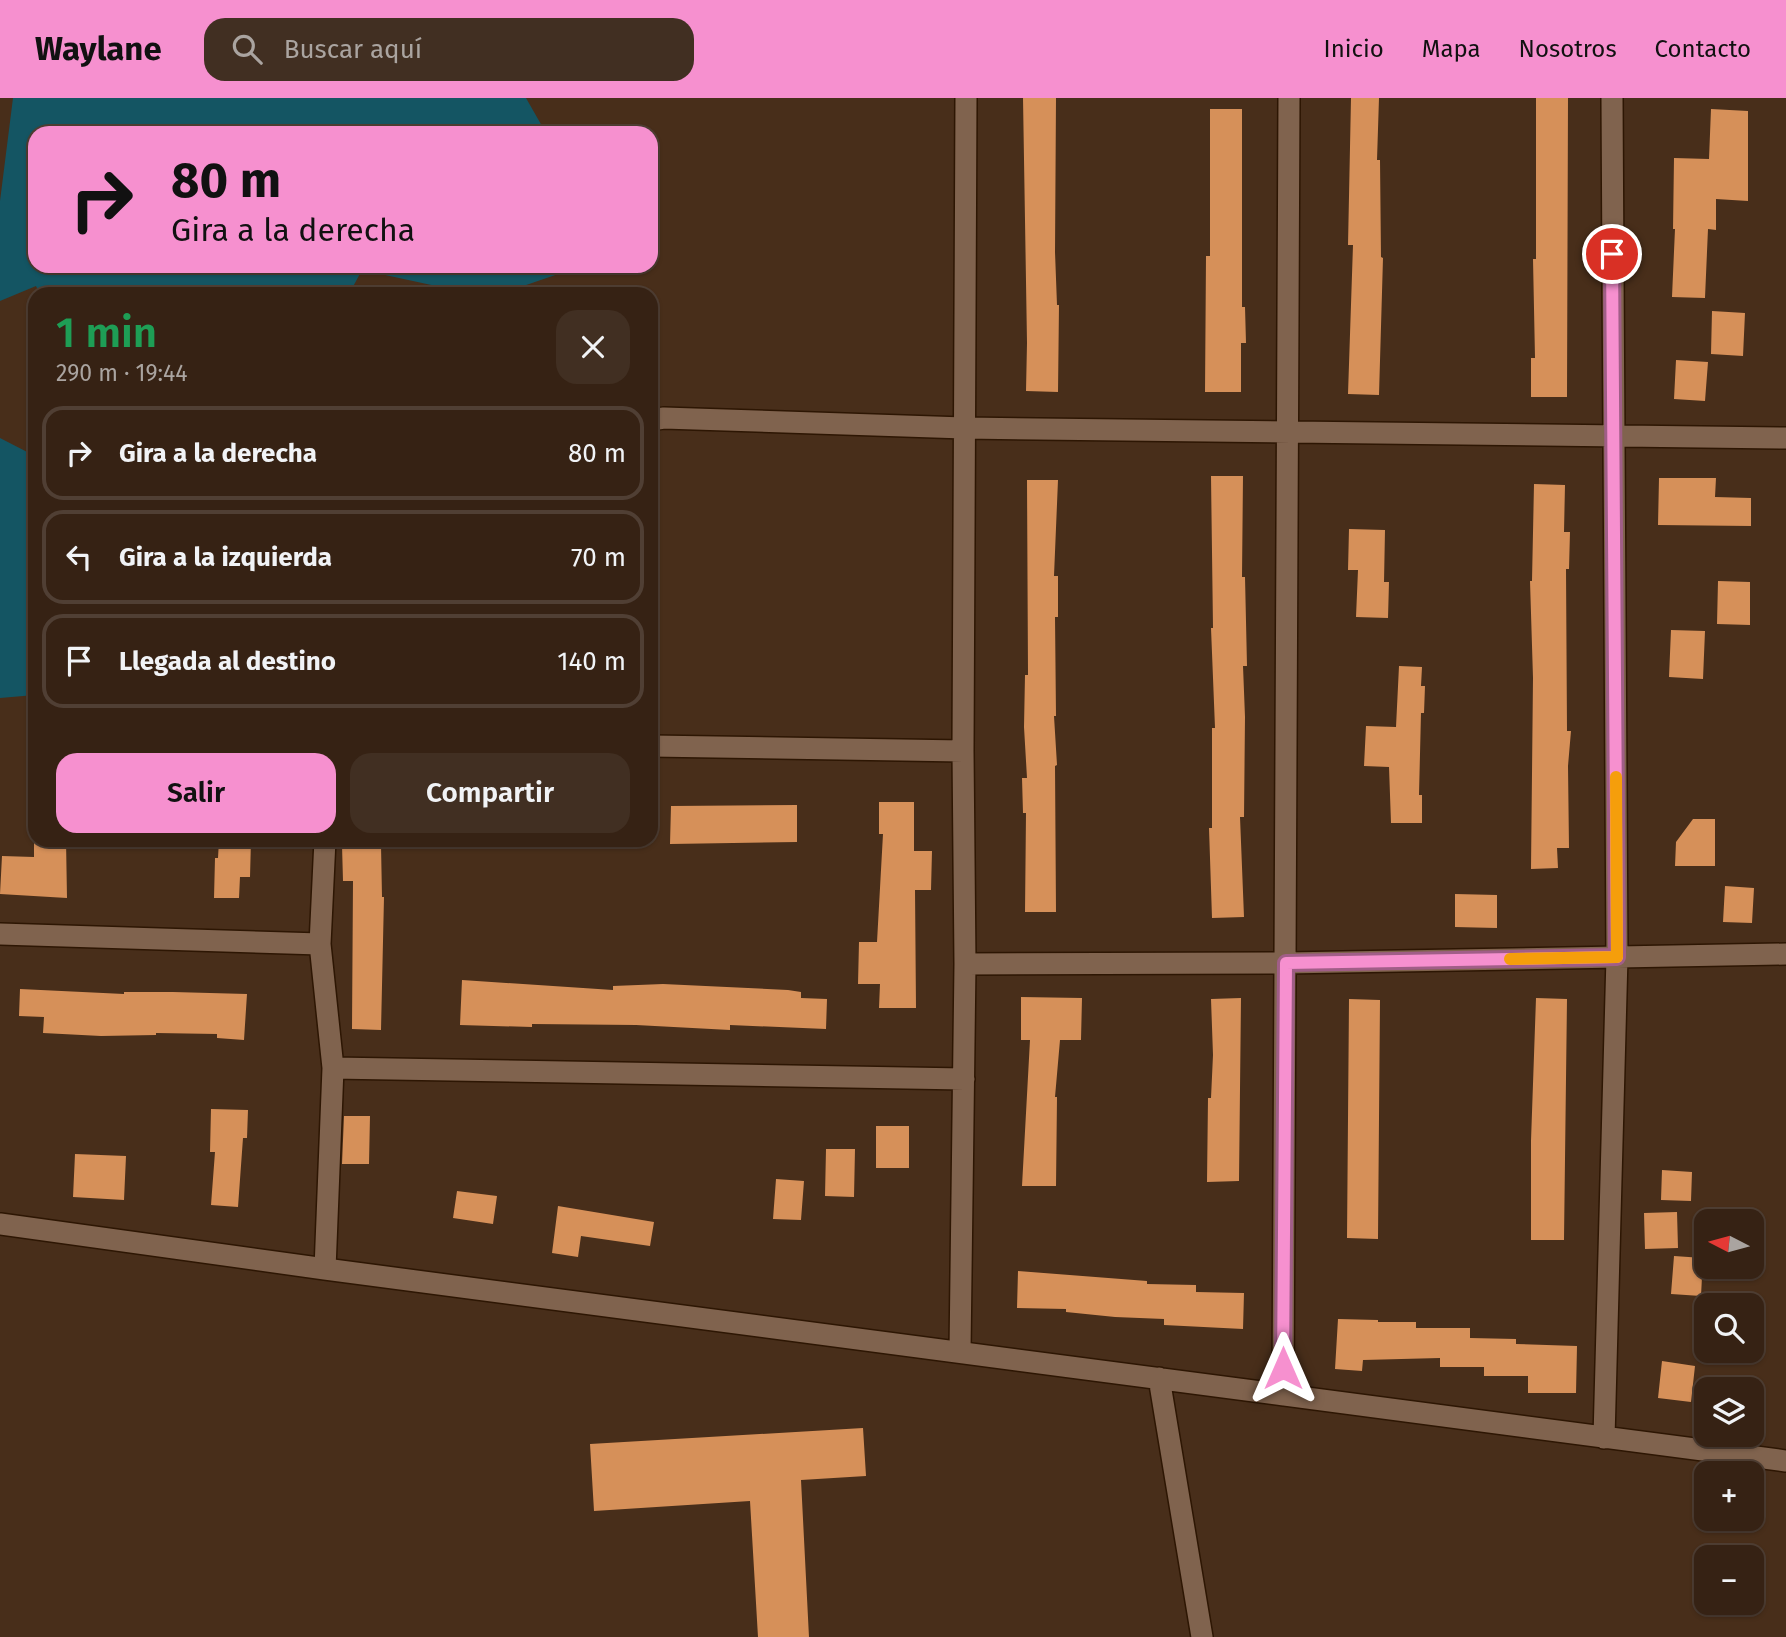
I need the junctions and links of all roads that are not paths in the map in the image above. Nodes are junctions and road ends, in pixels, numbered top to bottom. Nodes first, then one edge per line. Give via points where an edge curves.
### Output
1 (966, 98) edge
2 (1289, 98) edge
3 (1612, 98) edge
4 (658, 419) edge
5 (964, 428) junction
6 (1287, 432) junction
7 (1613, 436) junction
8 (1786, 438) edge
9 (658, 746) edge
10 (963, 751) junction
11 (325, 847) edge
12 (0, 934) edge
13 (320, 944) junction
14 (1786, 954) edge
15 (1617, 957) junction
16 (1286, 963) junction
17 (965, 964) junction
18 (333, 1068) junction
19 (964, 1079) junction
20 (0, 1224) edge
21 (325, 1269) junction
22 (960, 1351) junction
23 (1159, 1378) junction
24 (1283, 1395) junction
25 (1604, 1438) junction
26 (1786, 1461) edge
27 (1202, 1637) edge

1 - 5 street
2 - 6 street
3 - 7 street
4 - 5 street
5 - 6 street
5 - 10 street
6 - 7 street
6 - 16 street
7 - 8 street
7 - 15 street
9 - 10 street
10 - 17 street
11 - 13 street
12 - 13 street
13 - 18 street
14 - 15 street
15 - 16 street
15 - 25 street
16 - 17 street
16 - 24 street
17 - 19 street
18 - 19 street
18 - 21 street
19 - 22 street
20 - 21 street
21 - 22 street
22 - 23 street
23 - 24 street
23 - 27 street
24 - 25 street
25 - 26 street

